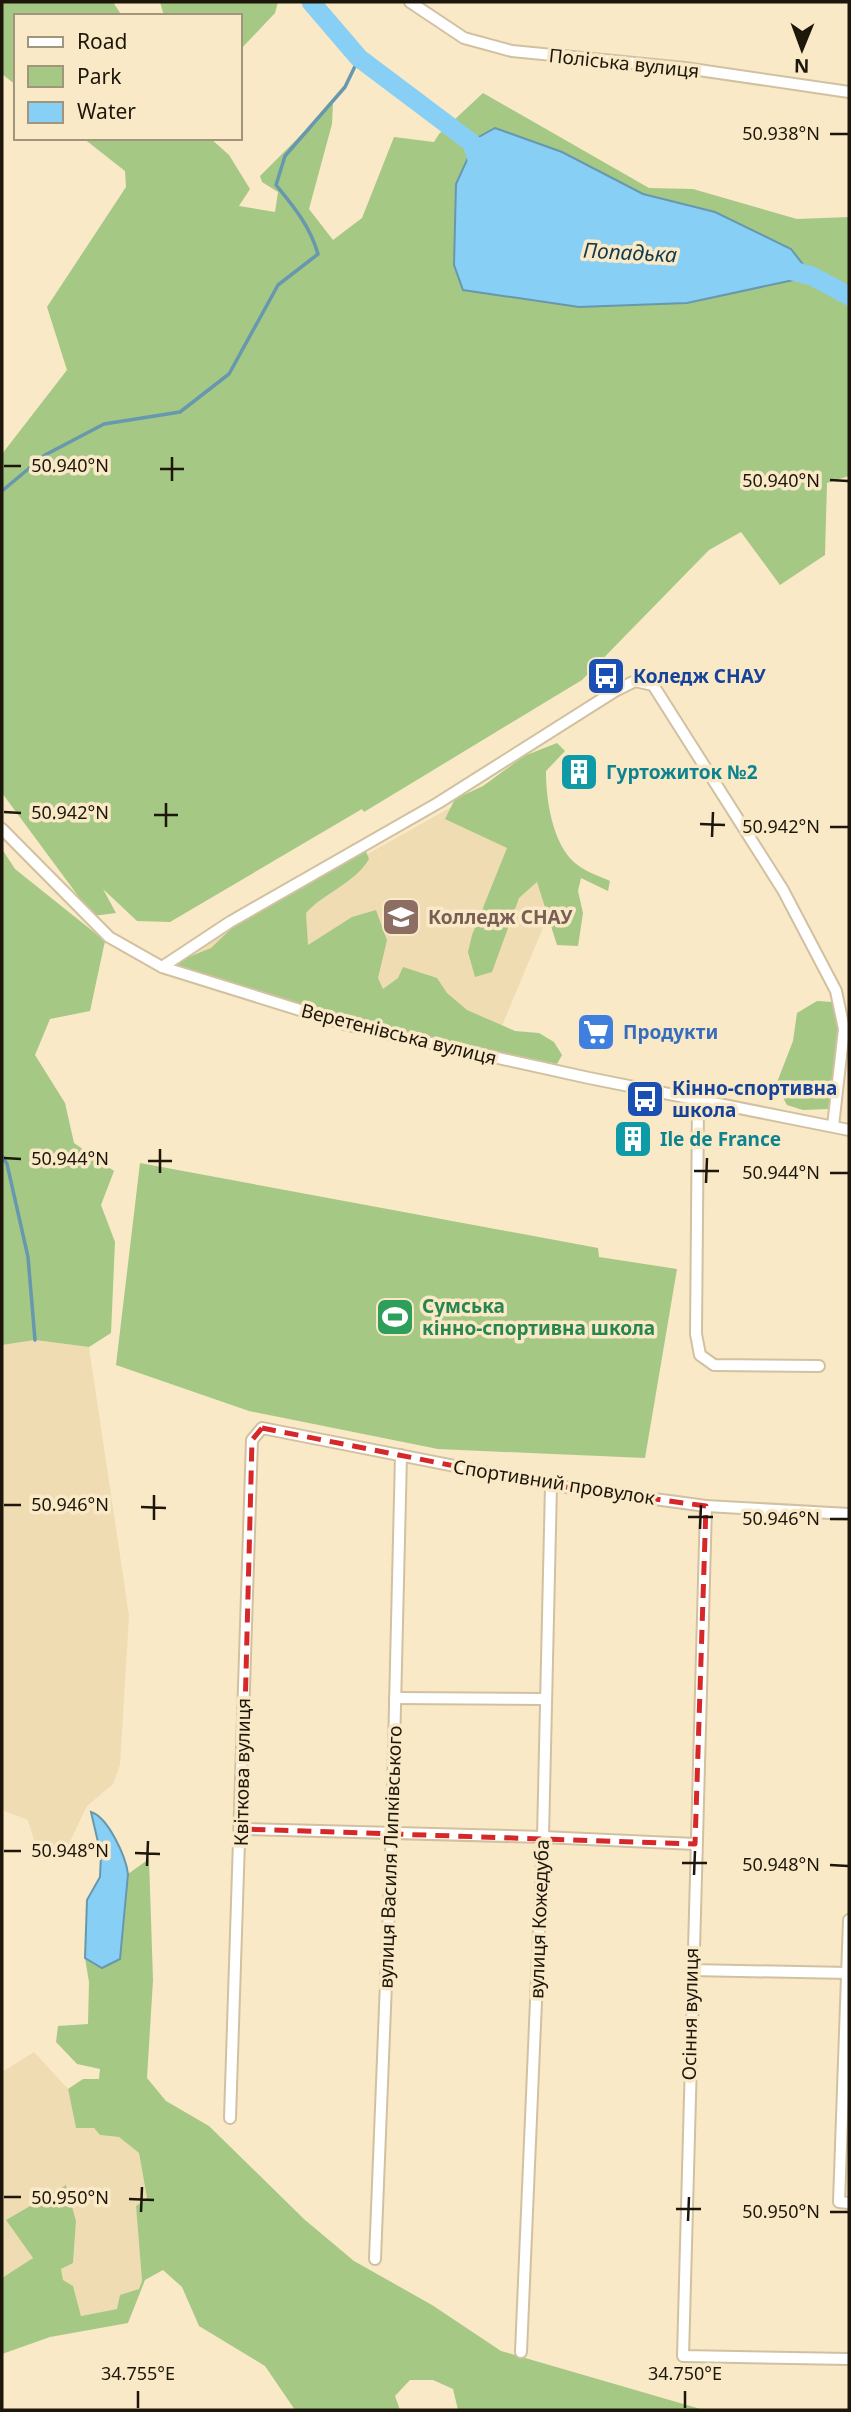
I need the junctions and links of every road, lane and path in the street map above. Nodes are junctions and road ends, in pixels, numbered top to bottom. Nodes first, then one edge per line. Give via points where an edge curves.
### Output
1 (410, 2) edge
2 (849, 92) edge
3 (2, 829) edge
4 (162, 968) junction
5 (698, 1101) junction
6 (833, 1126) junction
7 (849, 1130) edge
8 (819, 1366) dead end
9 (262, 1428) joint
10 (401, 1455) junction
11 (551, 1485) junction
12 (706, 1506) junction
13 (849, 1514) edge
14 (395, 1699) junction
15 (544, 1699) junction
16 (242, 1829) junction
17 (392, 1832) junction
18 (543, 1837) junction
19 (695, 1844) junction
20 (849, 1920) edge
21 (691, 1970) junction
22 (848, 1973) edge
23 (230, 2118) dead end
24 (849, 2203) edge
25 (374, 2259) dead end
26 (522, 2353) dead end
27 (849, 2359) edge

1 - 2 street, Поліська вулиця via 464,38 512,51 685,68
3 - 4 street, Веретенівська вулиця via 109,937
4 - 5 street, Веретенівська вулиця via 348,1025
4 - 6 street via 230,922 438,803 615,691 635,681 653,685 755,844 836,991 844,1029
5 - 6 street, Веретенівська вулиця
5 - 8 street via 696,1334 700,1355 714,1365
6 - 7 street, Веретенівська вулиця
9 - 10 street, Спортивний провулок
9 - 16 street, Квіткова вулиця via 252,1440
10 - 11 street, Спортивний провулок
10 - 14 street, вулиця Василя Липківського
11 - 12 street, Спортивний провулок
11 - 15 street, вулиця Кожедуба
12 - 13 street, Спортивний провулок
12 - 19 street, Осіння вулиця
14 - 15 street
14 - 17 street, вулиця Василя Липківського
15 - 18 street, вулиця Кожедуба
16 - 17 street
16 - 23 street, Квіткова вулиця
17 - 18 street
17 - 25 street, вулиця Василя Липківського
18 - 19 street
18 - 26 street, вулиця Кожедуба
19 - 21 street, Осіння вулиця
20 - 22 street
21 - 22 street
21 - 27 street, Осіння вулиця via 683,2356
22 - 24 street via 839,2202

